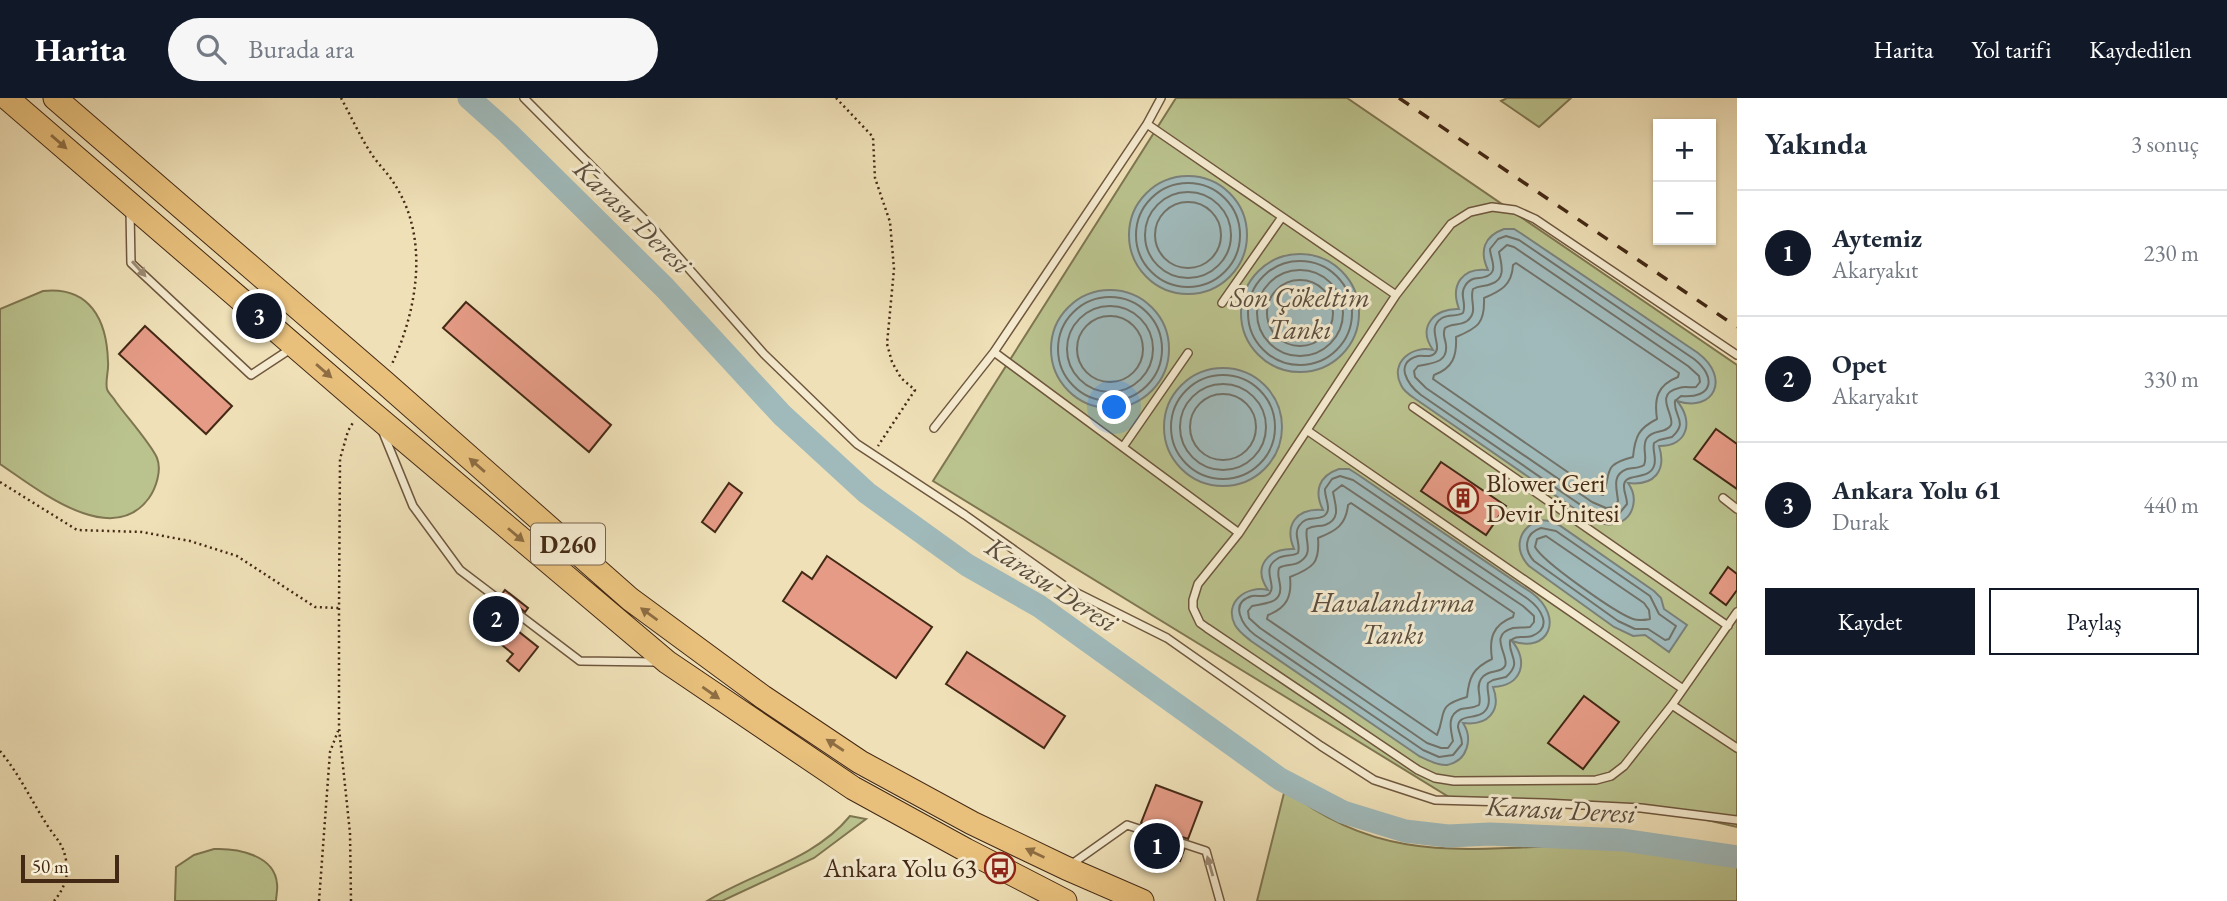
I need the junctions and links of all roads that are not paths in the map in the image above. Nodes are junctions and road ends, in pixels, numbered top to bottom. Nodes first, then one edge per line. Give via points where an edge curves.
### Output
1 (7, 98) edge
2 (55, 98) edge
3 (70, 98) edge
4 (524, 98) edge
5 (1161, 98) edge
6 (1147, 124) junction
7 (136, 169) junction
8 (130, 204) junction
9 (1282, 217) junction
10 (1396, 295) junction
11 (1222, 303) dead end
12 (295, 346) junction
13 (994, 352) junction
14 (1188, 353) dead end
15 (1737, 355) edge
16 (1413, 407) dead end
17 (370, 411) junction
18 (934, 428) dead end
19 (1308, 431) junction
20 (1123, 447) junction
21 (1723, 498) dead end
22 (1737, 509) edge
23 (1239, 533) junction
24 (1737, 612) edge
25 (1728, 626) junction
26 (667, 662) junction
27 (1683, 689) junction
28 (1672, 705) junction
29 (1737, 748) edge
30 (1737, 820) edge
31 (1066, 868) junction
32 (1062, 900) edge
33 (1142, 901) edge
34 (1220, 901) edge

1 -> 8 highway, D260
2 - 7 highway, D260
3 - 7 highway
4 - 30 lane via 653,228 764,354 857,444 1069,589 1167,638 1374,780 1435,800 1641,808
5 - 6 lane
6 - 9 lane
6 - 13 lane
31 -> 7 highway, D260 via 860,762 630,599
8 - 12 highway, D260
8 -> 12 lane via 131,262 251,375
9 - 10 lane
9 - 11 lane
10 - 15 lane via 1451,224 1470,212 1492,207 1515,210
10 - 19 lane
12 -> 17 highway, D260
13 - 18 lane
13 - 20 lane
14 - 20 lane
16 - 25 lane
17 -> 26 highway, D260
17 - 26 lane via 413,506 460,570 580,660
19 - 23 lane
19 - 27 lane
20 - 23 lane
21 - 22 lane
23 - 28 lane via 1195,592 1194,608 1200,623 1426,774 1454,781 1604,779 1624,766
24 - 25 lane
25 - 27 lane
26 -> 32 highway, D260 via 853,788
27 - 28 lane
28 - 29 lane
31 - 33 highway, D260
34 -> 31 lane via 1206,851 1127,825

